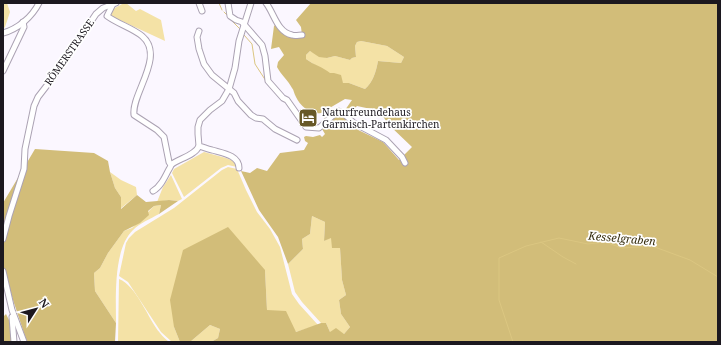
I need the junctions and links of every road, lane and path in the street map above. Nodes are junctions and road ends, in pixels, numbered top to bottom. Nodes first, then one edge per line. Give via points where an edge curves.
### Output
1 (39, 3) edge
2 (199, 3) edge
3 (228, 3) edge
4 (251, 3) edge
5 (266, 3) edge
6 (115, 4) edge
7 (100, 10) junction
8 (202, 11) dead end
9 (107, 16) junction
10 (23, 22) junction
11 (245, 25) junction
12 (199, 31) dead end
13 (3, 33) edge
14 (302, 35) dead end
15 (3, 71) edge
16 (229, 88) junction
17 (297, 140) dead end
18 (199, 146) junction
19 (404, 163) dead end
20 (171, 165) junction
21 (239, 168) dead end
22 (153, 191) dead end
23 (3, 239) edge
24 (3, 271) edge
25 (12, 310) junction
26 (14, 342) edge
27 (24, 342) edge

1 - 10 street via 33,14
2 - 8 street
3 - 11 street via 230,16
4 - 11 street
5 - 14 street via 280,29 292,36
6 - 7 street, RÖMERSTRASSE
6 - 9 street
7 - 9 street
7 - 23 street, RÖMERSTRASSE via 34,106 25,149 24,169
9 - 20 street via 143,36 148,43 150,59 133,106 134,115 164,137
10 - 13 street
10 - 15 street via 24,27
11 - 16 street
11 - 19 street via 263,48 268,81 287,100 306,127 319,128 338,111 386,140 402,157
12 - 16 street via 197,41 204,64 212,75
16 - 17 street via 252,115
16 - 18 street via 222,102 200,120
18 - 20 street via 194,152
18 - 21 street via 226,152 236,161
20 - 22 street
24 - 25 street
25 - 26 street
25 - 27 street

